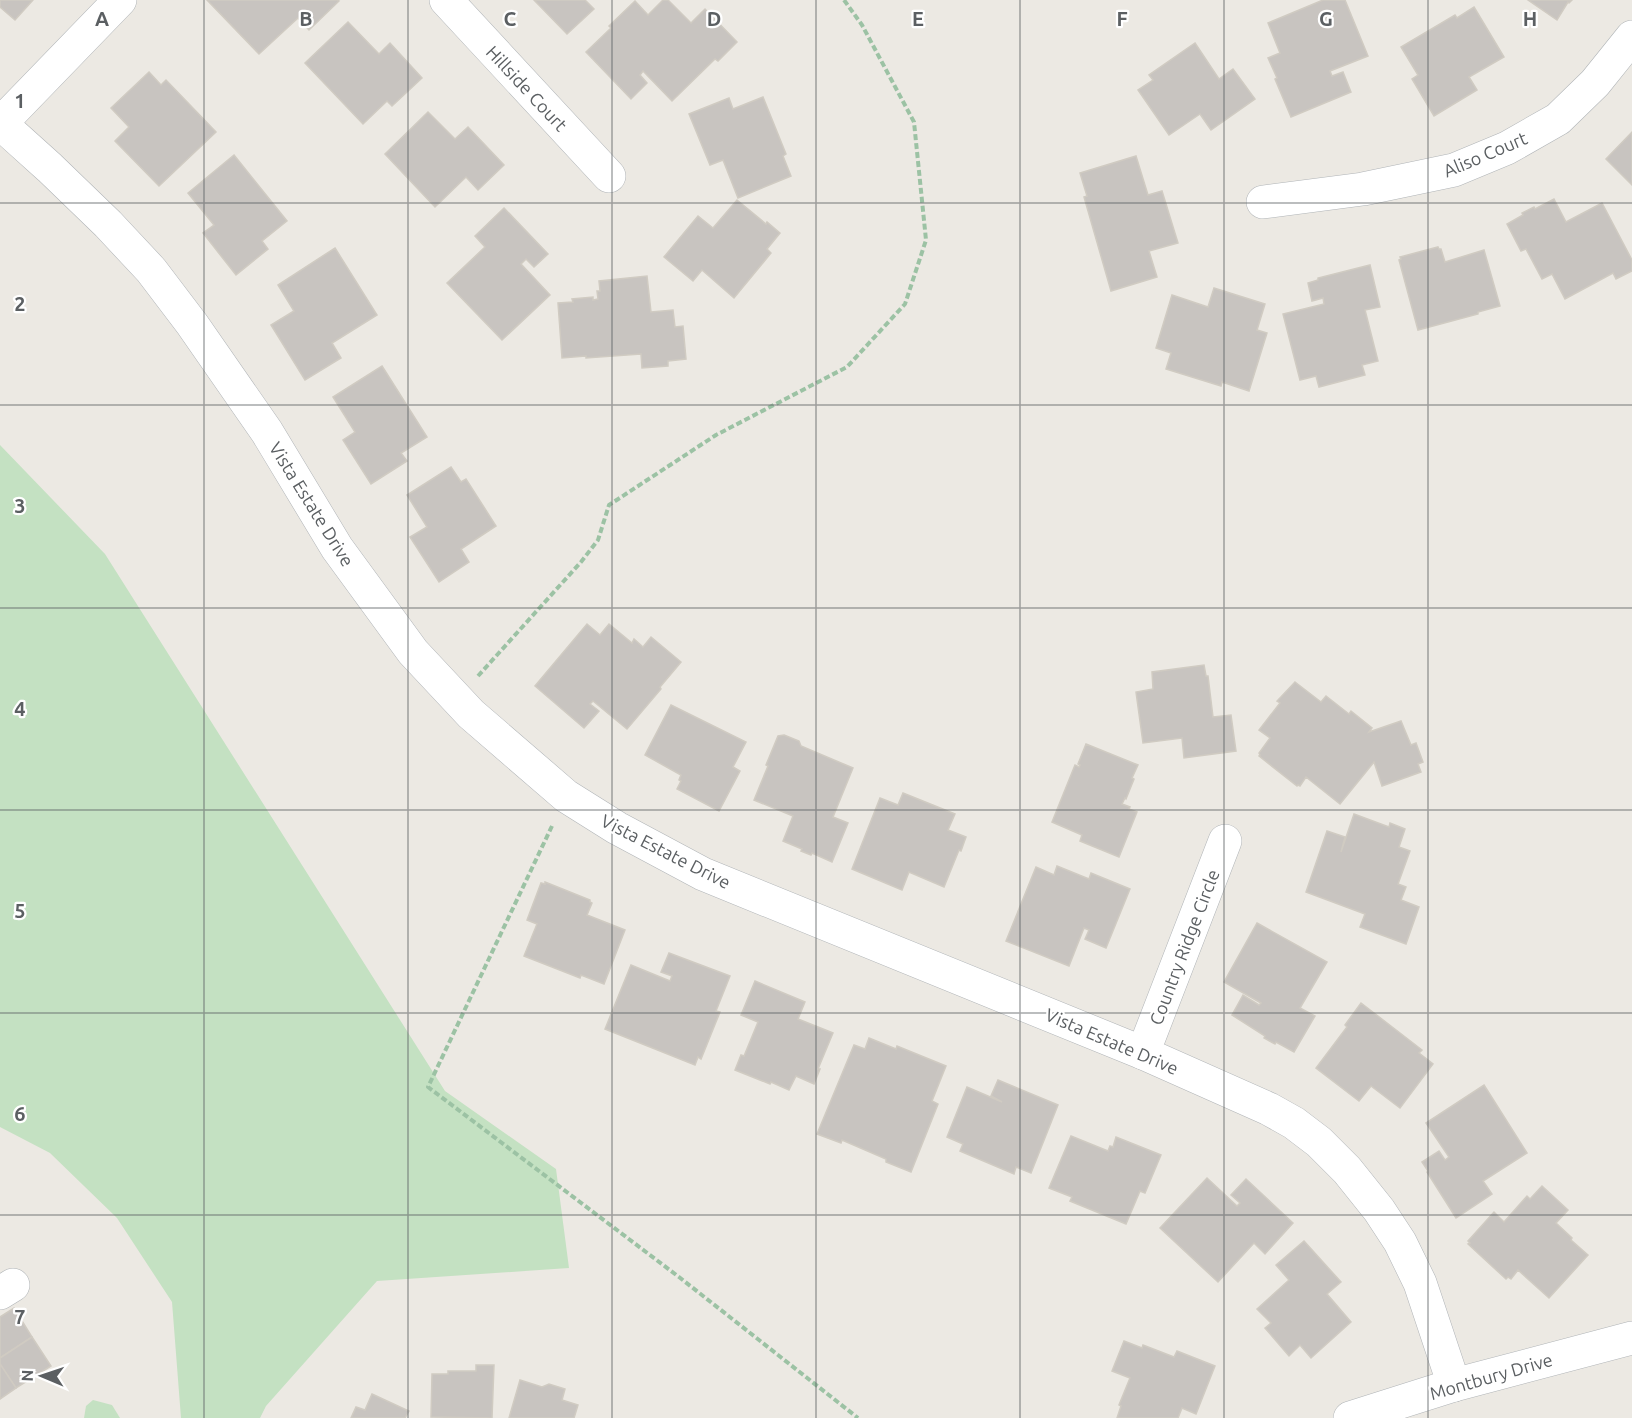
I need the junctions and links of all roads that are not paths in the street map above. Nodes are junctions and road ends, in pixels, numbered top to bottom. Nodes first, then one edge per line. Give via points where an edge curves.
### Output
1 (120, 0) edge
2 (446, 0) edge
3 (1632, 37) edge
4 (0, 123) edge
5 (609, 176) dead end
6 (1263, 202) dead end
7 (1225, 841) dead end
8 (1143, 1053) junction
9 (1632, 1338) edge
10 (1454, 1385) junction
11 (1350, 1418) edge

1 - 4 street
2 - 5 street, Hillside Court
3 - 6 street, Aliso Court via 1595,83 1558,119 1507,148 1454,170 1363,189
4 - 8 street, Vista Estate Drive via 151,270 267,432 337,548 413,652 471,714 566,796 616,828 703,874
7 - 8 street, Country Ridge Circle
8 - 10 street, Vista Estate Drive via 1294,1123 1347,1170 1400,1242 1420,1283
9 - 10 street, Montbury Drive
10 - 11 street, Montbury Drive

